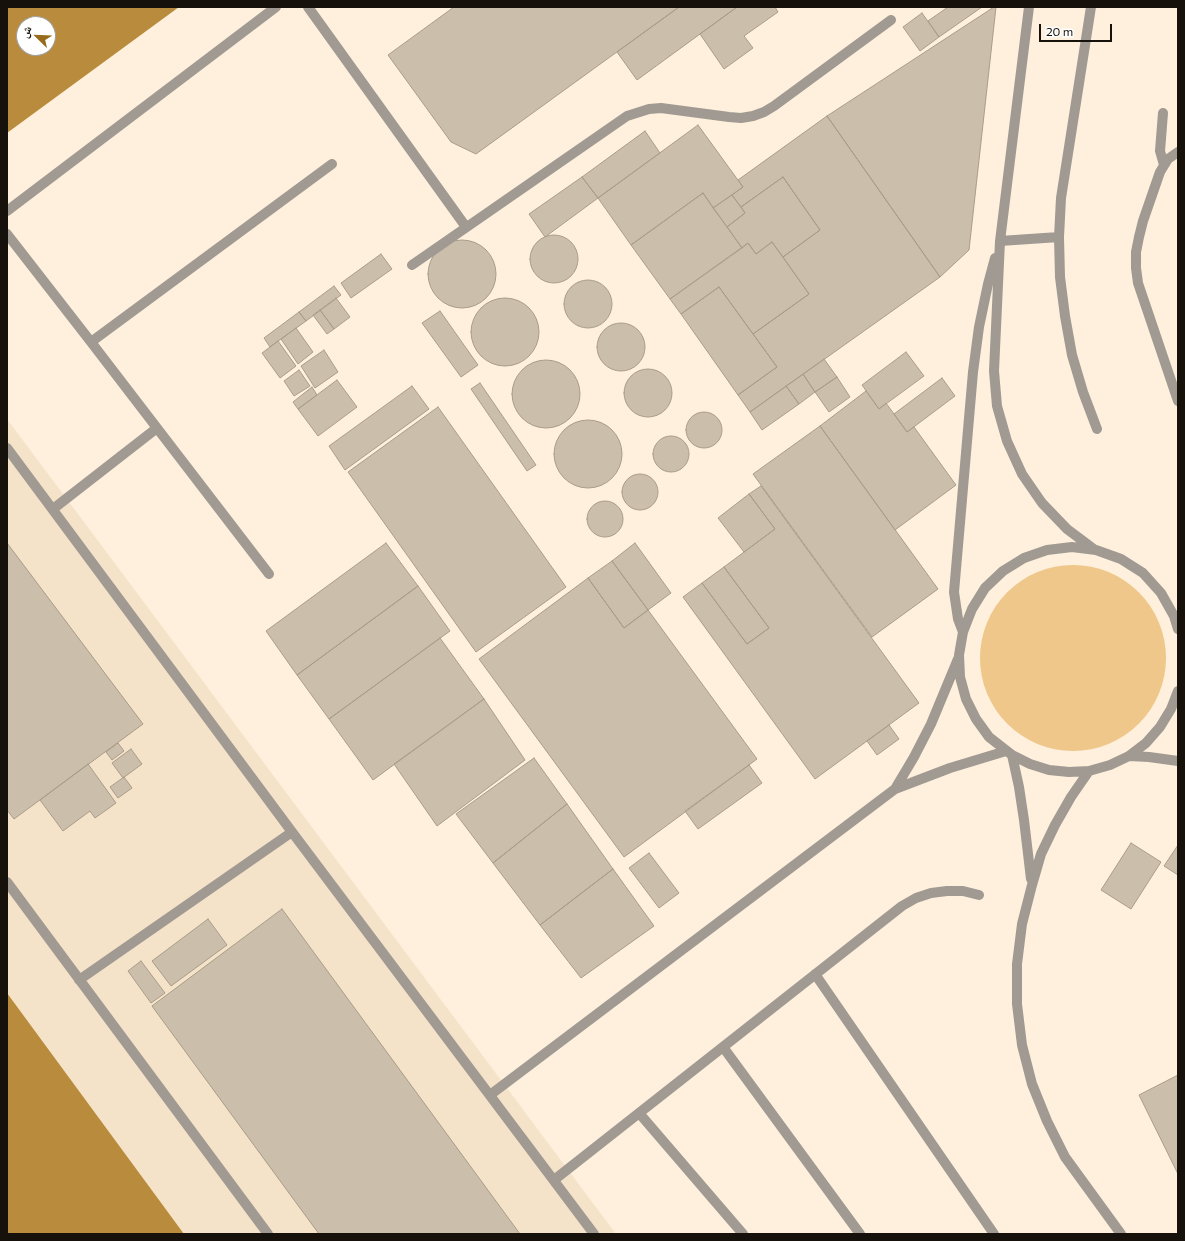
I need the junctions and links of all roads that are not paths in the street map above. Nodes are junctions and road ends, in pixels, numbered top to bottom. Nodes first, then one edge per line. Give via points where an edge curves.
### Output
1 (276, 7) edge
2 (308, 7) edge
3 (1029, 7) edge
4 (1091, 7) edge
5 (891, 20) dead end
6 (1163, 113) dead end
7 (1178, 152) edge
8 (332, 164) dead end
9 (1164, 166) junction
10 (7, 211) edge
11 (466, 227) junction
12 (7, 234) edge
13 (1059, 237) junction
14 (1000, 241) junction
15 (412, 265) dead end
16 (92, 342) junction
17 (1178, 401) edge
18 (158, 428) junction
19 (1097, 429) dead end
20 (7, 448) edge
21 (53, 509) junction
22 (1096, 550) junction
23 (269, 574) dead end
24 (1178, 629) edge
25 (963, 632) junction
26 (959, 655) junction
27 (1178, 691) edge
28 (1009, 753) junction
29 (1129, 756) junction
30 (1178, 761) edge
31 (1089, 771) junction
32 (895, 789) junction
33 (292, 832) junction
34 (7, 882) edge
35 (1032, 885) junction
36 (979, 895) dead end
37 (815, 974) junction
38 (79, 980) junction
39 (723, 1047) junction
40 (490, 1096) junction
41 (639, 1113) junction
42 (554, 1180) junction
43 (268, 1234) edge
44 (594, 1234) edge
45 (743, 1234) edge
46 (860, 1234) edge
47 (994, 1234) edge
48 (1121, 1234) edge

1 - 10 lane
2 - 11 lane
3 - 14 lane
4 - 13 lane via 1061,198
5 - 11 lane via 764,112 741,118 649,108 627,116
6 - 9 lane via 1160,152
7 - 9 lane
8 - 16 lane
9 - 17 lane via 1142,221 1136,252 1136,268 1138,284
11 - 15 lane
12 - 16 lane
13 - 14 lane
13 - 19 lane via 1060,276 1072,355
14 - 22 lane via 994,371 997,406 1007,441 1022,474 1042,503 1067,529
14 - 25 lane via 980,320 973,372 954,592
16 - 18 lane
18 - 21 lane
18 - 23 lane
20 - 21 lane
21 - 33 lane
22 - 24 lane via 1121,559 1143,573 1161,593
22 - 25 lane via 1072,547 1047,550 1024,558 1003,571 985,588 972,609
25 - 26 lane
26 - 28 lane via 960,678 966,699 976,719 989,737
26 - 32 lane via 931,724
27 - 29 lane via 1160,727 1146,743
28 - 31 lane via 1049,770
28 - 32 lane via 950,768
28 - 35 lane via 1019,787
29 - 30 lane
29 - 31 lane
31 - 35 lane via 1055,825 1041,854
32 - 40 lane
33 - 38 lane
33 - 40 lane
34 - 38 lane
35 - 48 lane via 1022,924 1017,964 1017,1004 1022,1045 1030,1077 1046,1121 1065,1157
36 - 37 lane via 947,891 916,898 902,906
37 - 39 lane
37 - 47 lane
38 - 43 lane
39 - 41 lane
39 - 46 lane
40 - 42 lane
41 - 42 lane
41 - 45 lane
42 - 44 lane

